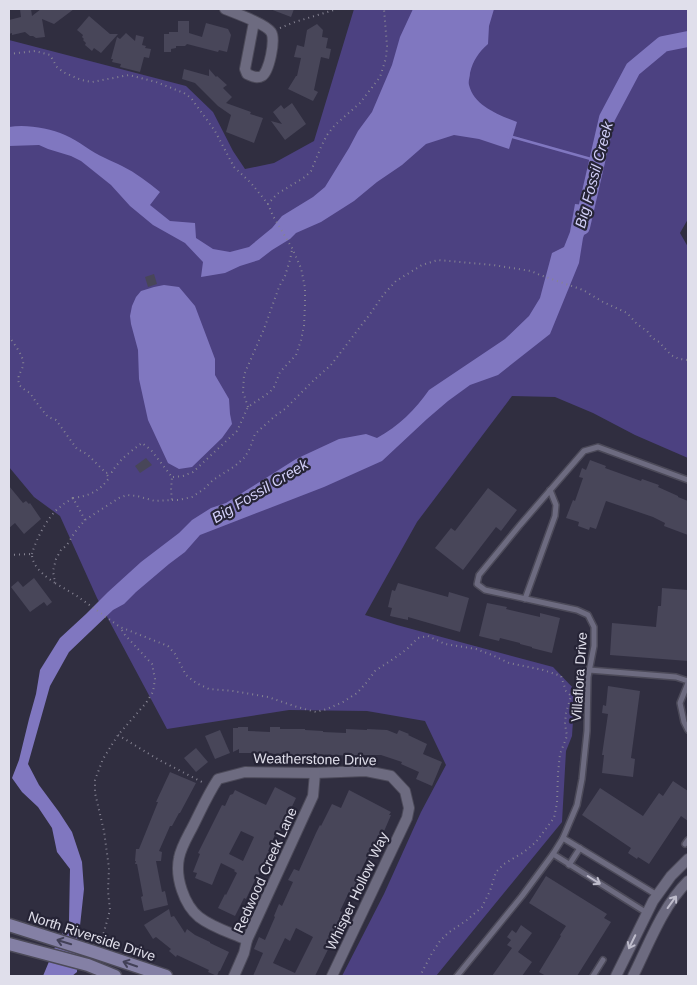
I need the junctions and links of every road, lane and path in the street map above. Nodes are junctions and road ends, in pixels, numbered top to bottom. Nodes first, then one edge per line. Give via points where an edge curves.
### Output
1 (225, 9) edge
2 (337, 9) edge
3 (384, 9) edge
4 (254, 22) junction
5 (271, 30) junction
6 (9, 54) edge
7 (268, 204) junction
8 (292, 248) junction
9 (9, 336) edge
10 (688, 360) edge
11 (248, 407) junction
12 (106, 473) junction
13 (172, 477) junction
14 (688, 480) edge
15 (550, 490) junction
16 (74, 498) junction
17 (172, 500) junction
18 (85, 520) junction
19 (32, 554) junction
20 (9, 555) edge
21 (56, 584) junction
22 (525, 599) junction
23 (120, 627) junction
24 (589, 670) junction
25 (688, 682) edge
26 (688, 730) edge
27 (118, 735) junction
28 (315, 774) junction
29 (212, 788) junction
30 (407, 818) joint
31 (563, 838) junction
32 (580, 848) junction
33 (553, 854) junction
34 (688, 859) edge
35 (569, 864) junction
36 (688, 881) edge
37 (657, 896) junction
38 (647, 913) junction
39 (9, 925) edge
40 (247, 940) junction
41 (9, 944) edge
42 (97, 947) junction
43 (603, 960) dead end
44 (115, 976) edge
45 (166, 976) edge
46 (234, 976) edge
47 (332, 976) edge
48 (420, 976) edge
49 (457, 976) edge
50 (593, 976) edge
51 (616, 976) edge
52 (633, 976) edge

1 - 4 street
2 - 5 path
3 - 7 path via 387,46 380,77 360,103 327,135 311,171
4 - 5 street
4 - 5 street via 245,69 247,74 256,78 266,72 272,51
6 - 7 path via 35,51 50,55 63,72 81,80 92,82 129,76 184,93 192,98 215,132 234,167
7 - 8 path
8 - 11 path via 285,276 244,375 243,392
8 - 11 path via 301,268 306,304 302,340 296,355 280,372 270,392
9 - 12 path via 22,358 19,385 30,393 48,417 56,420 77,449 87,454
10 - 17 path via 666,351 627,313 583,290 531,270 438,260 422,265 396,281 331,365 255,434 245,457 192,497
11 - 13 path via 237,431 213,454 193,472
12 - 13 path via 112,472 142,443
12 - 16 path via 109,478 105,485 96,492
13 - 17 path
14 - 15 lane, Villaflora Drive via 598,447 584,451
15 - 22 lane via 556,505 555,516
15 - 22 lane, Villaflora Drive via 479,575 476,584 484,590
16 - 18 path
16 - 19 path via 59,507 50,519
17 - 18 path via 155,501 127,495
18 - 21 path via 56,559 53,571
19 - 20 path
19 - 21 path via 38,568
21 - 23 path
22 - 24 lane, Villaflora Drive via 588,615 594,627
23 - 27 path via 152,664 155,680 146,704
23 - 48 path via 168,646 186,675 209,689 268,697 316,712 357,693 375,671 404,652 418,638 428,636 445,644 476,649 509,663 561,676 571,696 566,713 567,736 560,754 554,818 536,842 496,872 482,907 440,941
24 - 25 lane via 676,677
24 - 31 lane, Villaflora Drive via 587,731 578,805
25 - 26 lane via 680,703
27 - 29 path
27 - 42 path via 95,780 109,868 110,910
28 - 29 street, Weatherstone Drive via 245,772 218,779
28 - 30 street, Weatherstone Drive via 366,771 391,776 404,791 409,808
28 - 40 street, Redwood Creek Lane via 313,796
29 - 40 street via 179,857 180,882 188,906 199,916
30 - 47 street, Whisper Hollow Way
31 - 32 lane
31 - 33 lane, Villaflora Drive
32 - 35 lane
32 - 37 lane
33 - 35 lane
33 - 49 lane, Villaflora Drive
34 - 37 street
35 -> 38 lane
52 -> 36 street via 666,909
37 - 38 street
38 -> 51 street
42 -> 39 main road, North Riverside Drive
40 - 46 street, Redwood Creek Lane
41 - 44 main road, North Riverside Drive via 88,965
45 -> 42 main road, North Riverside Drive
43 - 50 lane

